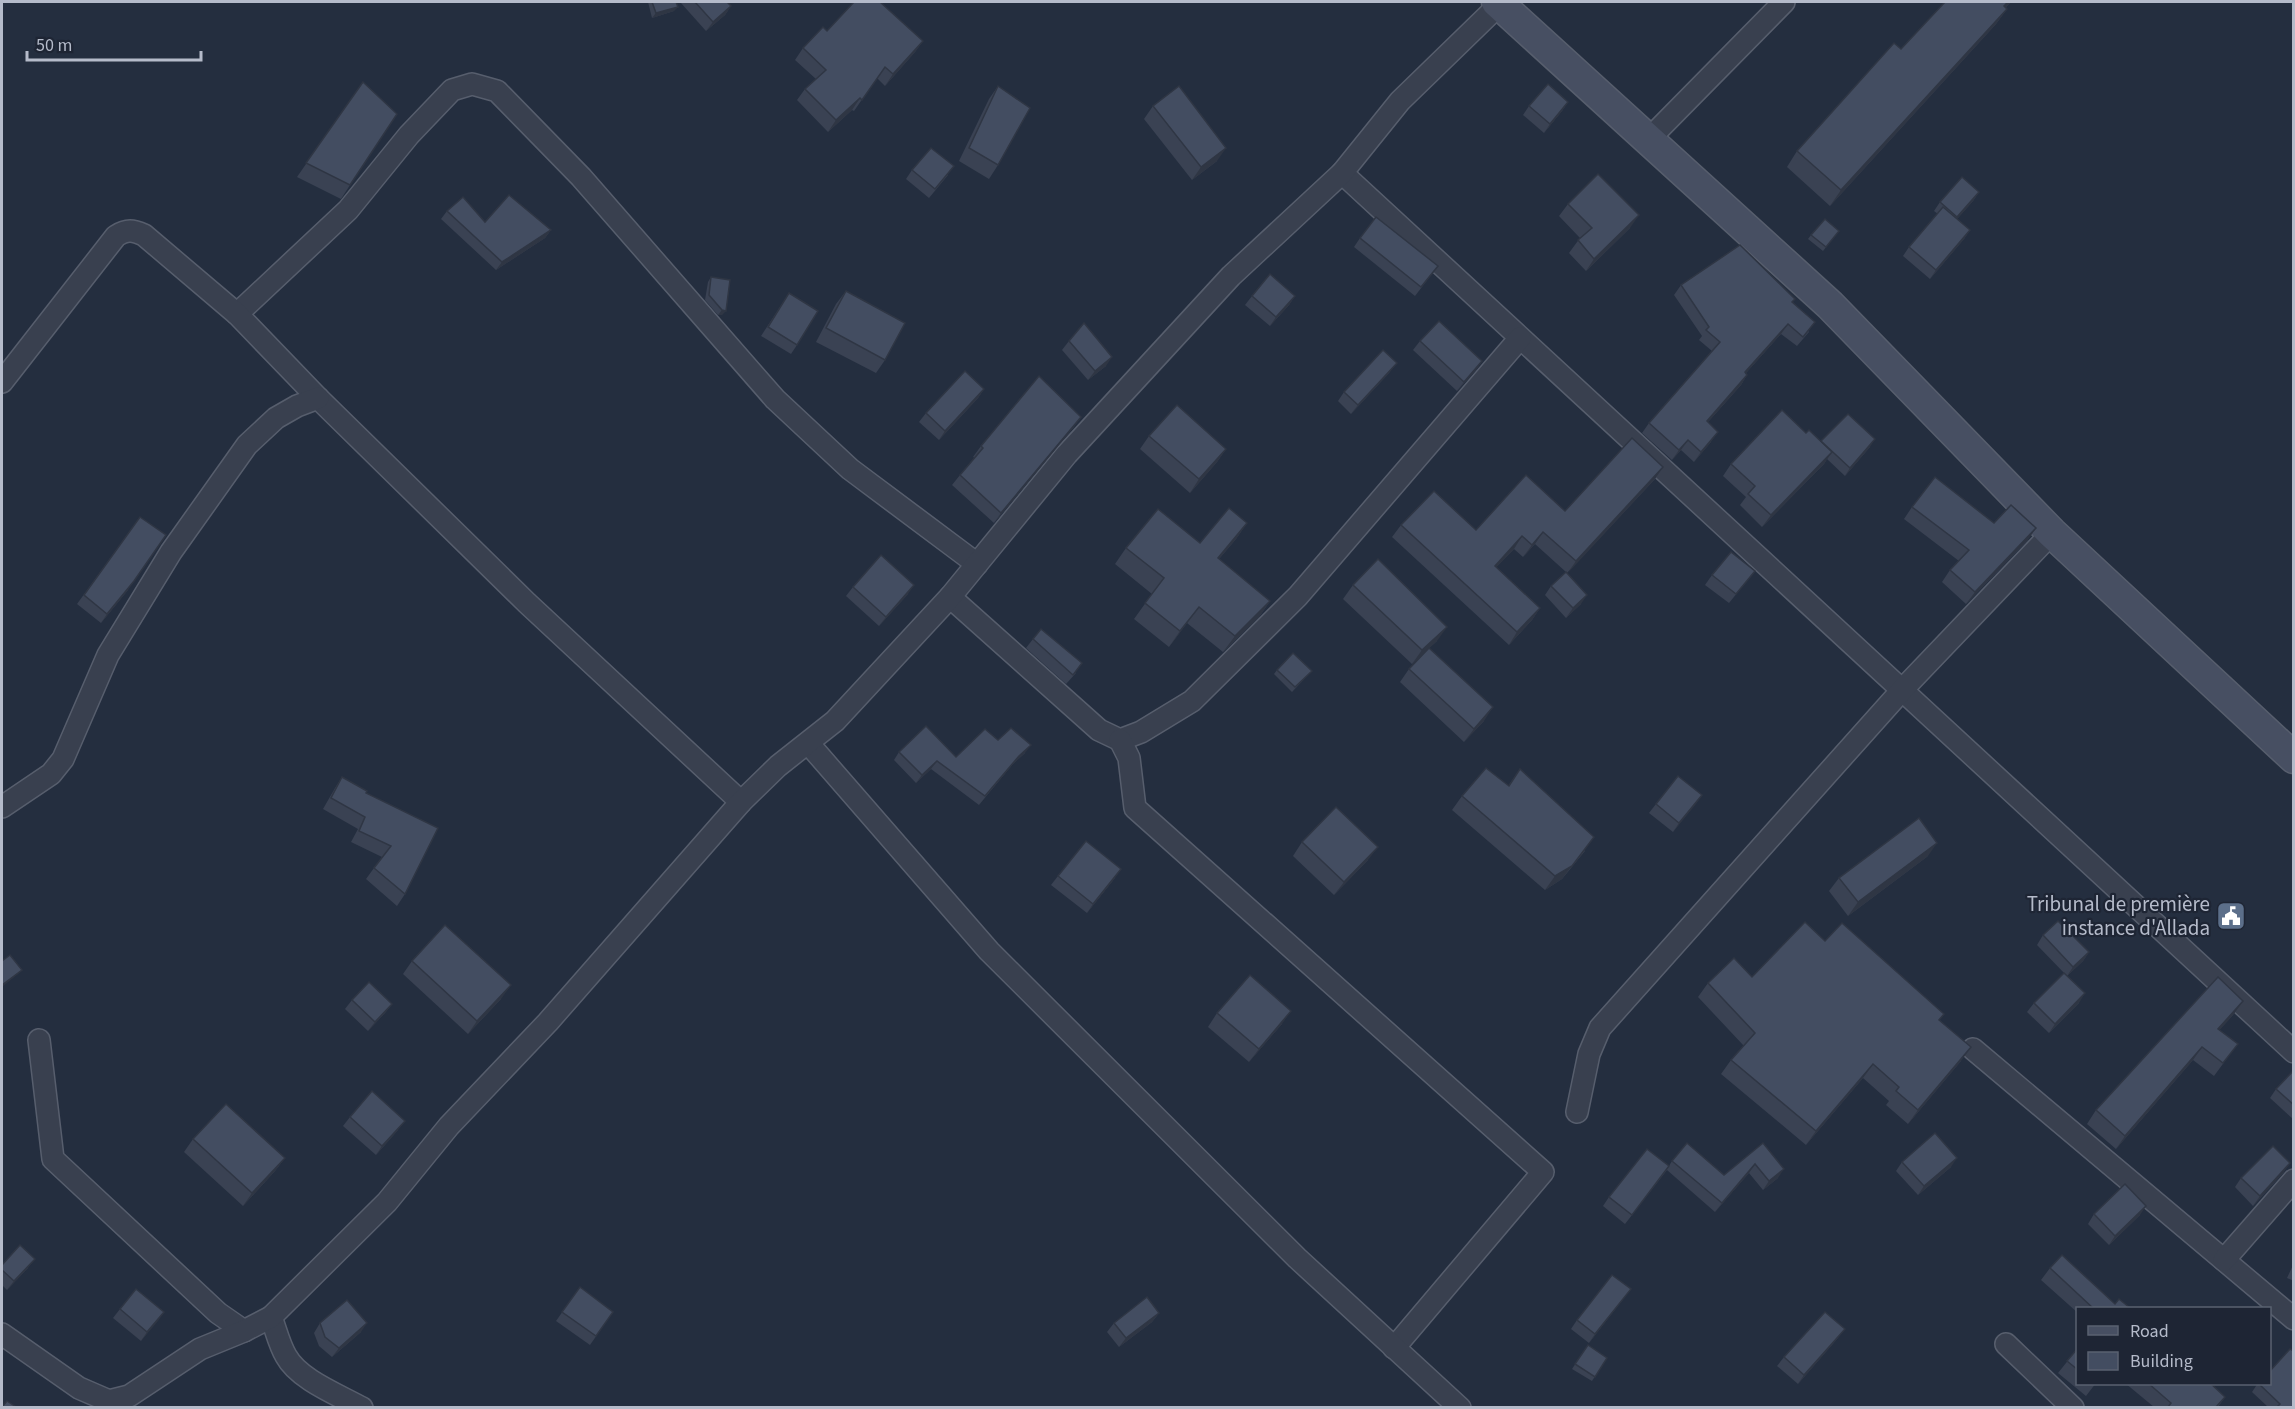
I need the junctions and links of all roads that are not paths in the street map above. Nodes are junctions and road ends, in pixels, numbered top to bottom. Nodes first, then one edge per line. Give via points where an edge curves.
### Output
1 (1500, 2) edge
2 (1784, 2) edge
3 (1649, 139) junction
4 (1342, 173) junction
5 (237, 314) junction
6 (1520, 338) junction
7 (2, 382) edge
8 (318, 398) junction
9 (2052, 533) junction
10 (977, 564) junction
11 (950, 597) junction
12 (1902, 690) junction
13 (1120, 740) junction
14 (808, 743) junction
15 (2294, 758) edge
16 (6, 797) edge
17 (741, 802) junction
18 (39, 1041) dead end
19 (1973, 1049) edge
20 (2294, 1052) edge
21 (1577, 1112) dead end
22 (2294, 1180) edge
23 (2224, 1260) junction
24 (271, 1317) junction
25 (2294, 1319) edge
26 (244, 1331) junction
27 (2, 1334) edge
28 (2006, 1344) dead end
29 (1394, 1348) junction
30 (362, 1407) edge
31 (1460, 1407) edge
32 (2073, 1407) edge

1 - 3 main road
1 - 4 street via 1400,101
2 - 3 street
3 - 9 main road via 1830,305
4 - 6 street
4 - 10 street via 1231,276 1067,454
5 - 7 street via 144,235 123,231
5 - 8 street
5 - 10 street via 348,210 409,135 452,90 472,84 497,91 581,177 775,399 850,469
6 - 12 street
6 - 13 street via 1298,596 1192,701
8 - 16 street via 276,418 247,445 171,552 113,646 63,759 51,774
8 - 17 street via 527,603
9 - 12 street
9 - 15 main road
10 - 11 street
11 - 13 street via 1099,730
11 - 14 street via 835,721
12 - 20 street
12 - 21 street via 1600,1028 1589,1054
13 - 29 street via 1129,758 1134,808 1543,1172
14 - 17 street via 777,766
14 - 29 street via 989,951 1297,1258
17 - 24 street via 548,1022 449,1126 387,1202
18 - 26 street via 53,1159 218,1313
19 - 23 street
22 - 23 street
23 - 25 street
24 - 26 street
24 - 30 street via 293,1367
26 - 27 street via 200,1349 129,1396 109,1401 79,1389
28 - 32 street
29 - 31 street

